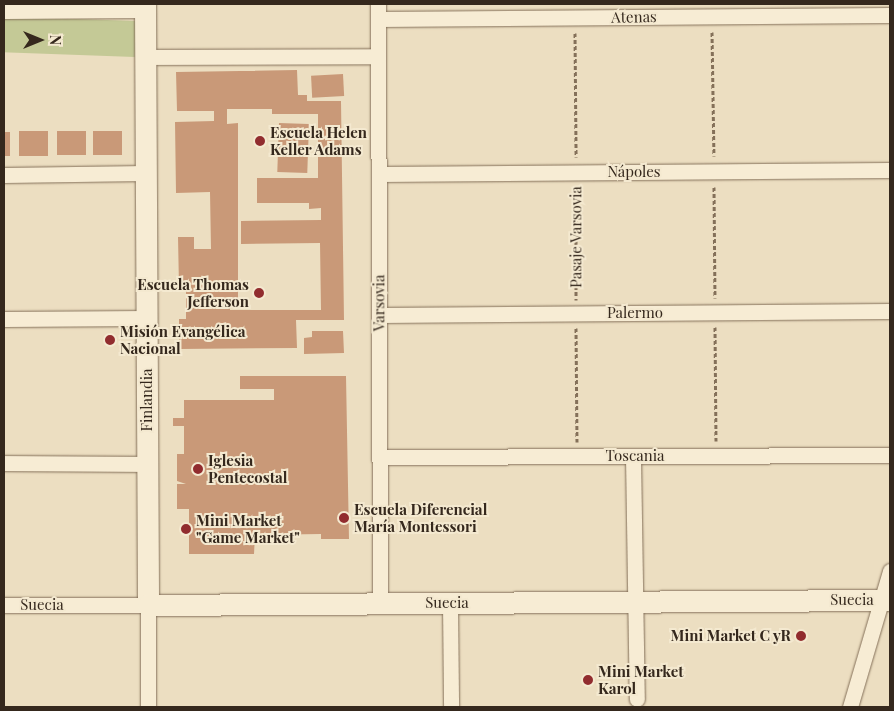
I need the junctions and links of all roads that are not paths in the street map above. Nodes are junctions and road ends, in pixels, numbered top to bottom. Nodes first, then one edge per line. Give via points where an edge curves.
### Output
1 (145, 7) edge
2 (4, 11) edge
3 (378, 11) edge
4 (890, 15) edge
5 (378, 56) junction
6 (145, 57) junction
7 (890, 170) edge
8 (146, 174) junction
9 (379, 174) junction
10 (4, 175) edge
11 (890, 311) edge
12 (379, 315) junction
13 (146, 318) junction
14 (4, 320) edge
15 (890, 455) edge
16 (633, 456) junction
17 (380, 457) junction
18 (4, 463) edge
19 (147, 464) junction
20 (890, 571) edge
21 (886, 600) edge
22 (636, 602) junction
23 (380, 603) junction
24 (450, 603) junction
25 (4, 605) edge
26 (148, 605) junction
27 (637, 698) dead end
28 (148, 707) edge
29 (451, 707) edge
30 (850, 707) edge

1 - 2 street
1 - 6 street, Finlandia
3 - 4 street, Atenas via 575,18
3 - 5 street, Varsovia
5 - 6 street
5 - 9 street, Varsovia
6 - 8 street, Finlandia
7 - 9 street, Nápoles
8 - 10 street
8 - 13 street, Finlandia
9 - 12 street, Varsovia
11 - 12 street, Palermo
12 - 17 street, Varsovia
13 - 14 street
13 - 19 street, Finlandia
15 - 16 street, Toscania
16 - 17 street, Toscania
16 - 22 street
17 - 23 street, Varsovia
18 - 19 street
19 - 26 street, Finlandia
20 - 21 street
21 - 22 street, Suecia
21 - 30 street
22 - 24 street, Suecia
22 - 27 street
23 - 24 street, Suecia
23 - 26 street, Suecia
24 - 29 street
25 - 26 street, Suecia
26 - 28 street, Finlandia

